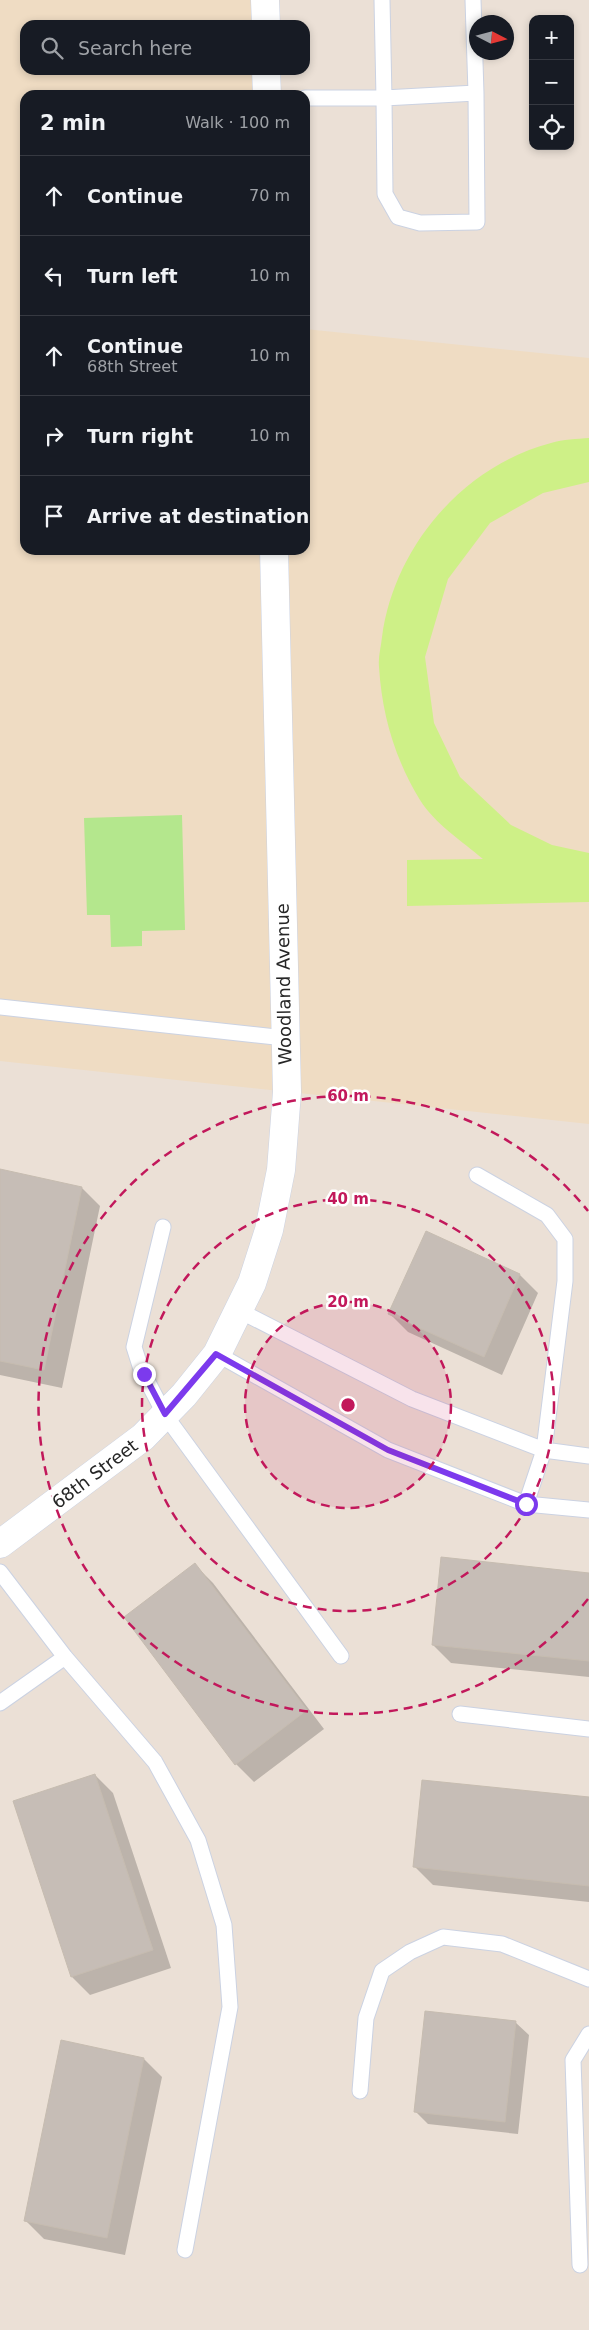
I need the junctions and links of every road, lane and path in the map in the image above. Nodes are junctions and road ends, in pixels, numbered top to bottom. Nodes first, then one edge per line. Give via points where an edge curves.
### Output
1 (265, 0) edge
2 (382, 0) edge
3 (474, 0) edge
4 (266, 20) edge
5 (266, 75) edge
6 (267, 90) edge
7 (476, 92) junction
8 (310, 98) edge
9 (384, 98) junction
10 (274, 555) edge
11 (0, 1007) edge
12 (285, 1038) junction
13 (477, 1175) dead end
14 (163, 1227) dead end
15 (238, 1310) junction
16 (216, 1354) junction
17 (184, 1395) joint
18 (165, 1414) junction
19 (544, 1450) junction
20 (589, 1456) edge
21 (526, 1504) junction
22 (589, 1510) edge
23 (0, 1544) edge
24 (0, 1572) edge
25 (341, 1656) dead end
26 (65, 1657) junction
27 (0, 1703) edge
28 (460, 1714) dead end
29 (589, 1729) edge
30 (589, 1979) edge
31 (589, 2034) edge
32 (360, 2091) dead end
33 (185, 2250) dead end
34 (580, 2265) dead end

1 - 4 street
2 - 9 lane
3 - 7 lane
5 - 6 street
7 - 9 lane
7 - 9 lane via 477,222 420,224 398,217 385,194
8 - 9 lane
10 - 12 street, Woodland Avenue
11 - 12 lane
12 - 15 street, Woodland Avenue via 287,1092 281,1170 269,1230 252,1282
13 - 19 lane via 547,1215 565,1240 565,1281
14 - 18 lane via 134,1347 141,1369
15 - 16 street, Woodland Avenue
15 - 19 lane via 412,1400
16 - 17 street, Woodland Avenue
16 - 21 lane via 388,1450
17 - 18 street, 68th Street
18 - 23 street, 68th Street via 144,1437
18 - 25 lane
19 - 20 lane
19 - 21 lane
21 - 22 lane
24 - 26 lane
26 - 27 lane
26 - 33 lane via 155,1762 198,1840 224,1925 230,2007
28 - 29 lane
30 - 32 lane via 502,1944 443,1938 410,1952 382,1971 366,2018
31 - 34 lane via 574,2060

